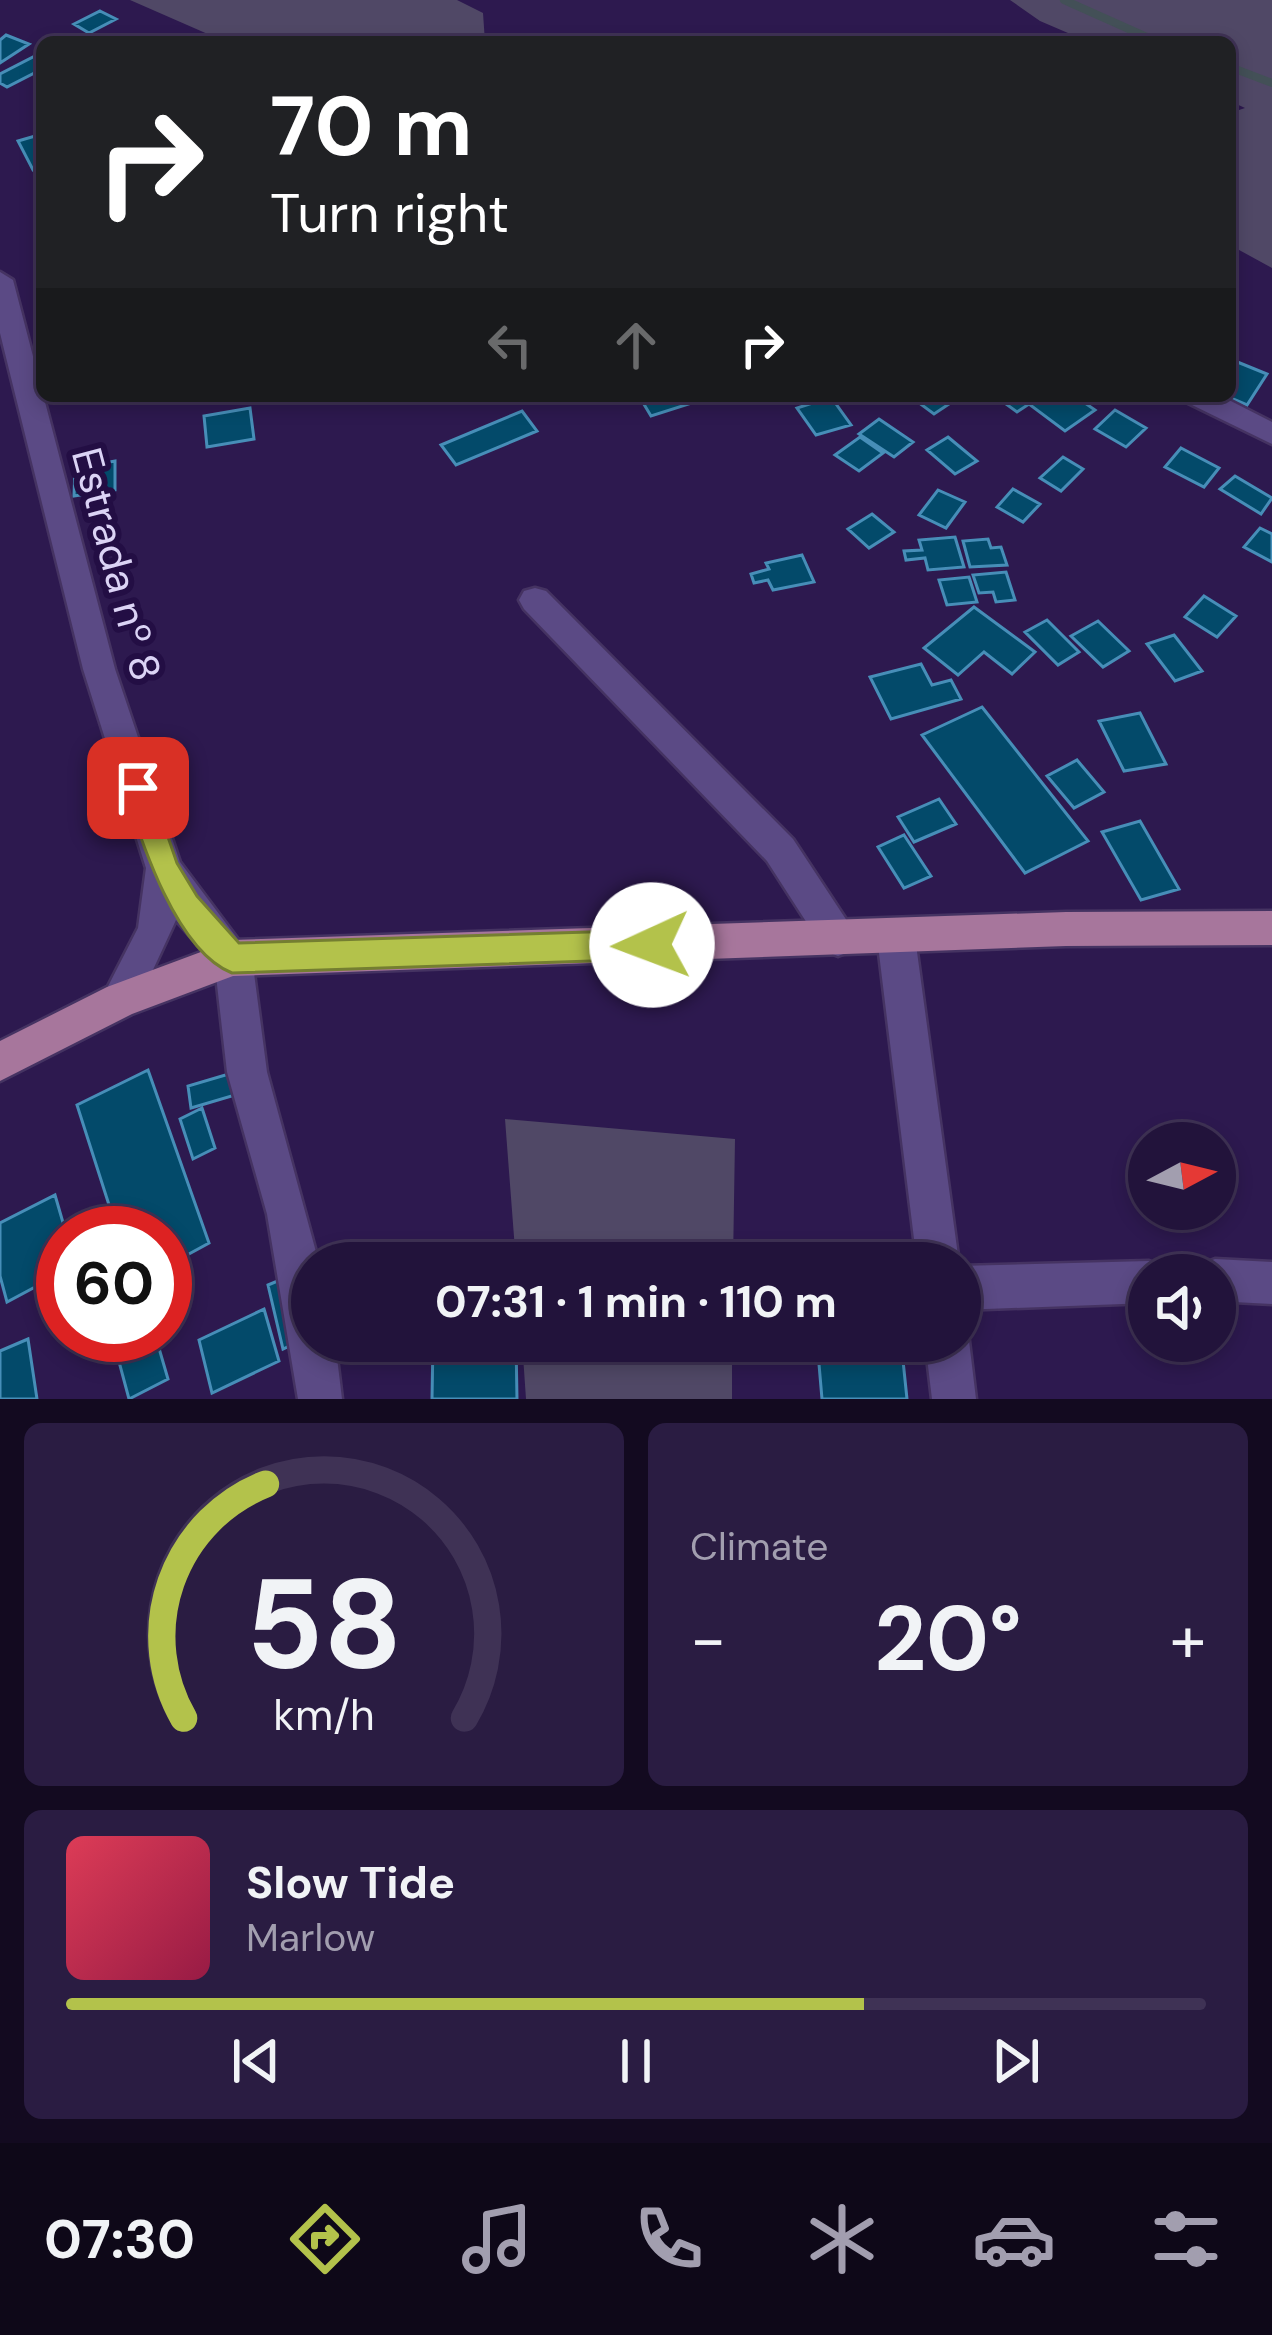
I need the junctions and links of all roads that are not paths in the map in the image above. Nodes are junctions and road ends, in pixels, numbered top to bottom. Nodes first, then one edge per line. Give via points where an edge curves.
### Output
1 (0, 280) edge
2 (8, 345) edge
3 (1210, 402) edge
4 (1272, 434) edge
5 (535, 600) dead end
6 (164, 868) junction
7 (1272, 928) edge
8 (896, 937) junction
9 (838, 939) junction
10 (232, 958) junction
11 (120, 1000) junction
12 (0, 1062) edge
13 (293, 1242) edge
14 (935, 1242) edge
15 (1236, 1281) edge
16 (1128, 1283) edge
17 (1272, 1283) edge
18 (981, 1287) edge
19 (317, 1362) edge
20 (950, 1362) edge
21 (320, 1399) edge
22 (954, 1399) edge

1 - 2 street, Estrada nº 8
2 - 6 street, Estrada nº 8
3 - 4 street
5 - 9 street via 780,850
6 - 10 street
6 - 11 street via 156,930
7 - 8 main road
8 - 9 main road
8 - 14 street
9 - 10 main road
10 - 11 main road
10 - 13 street via 247,1072
11 - 12 main road
15 - 17 street
16 - 18 street
19 - 21 street
20 - 22 street

